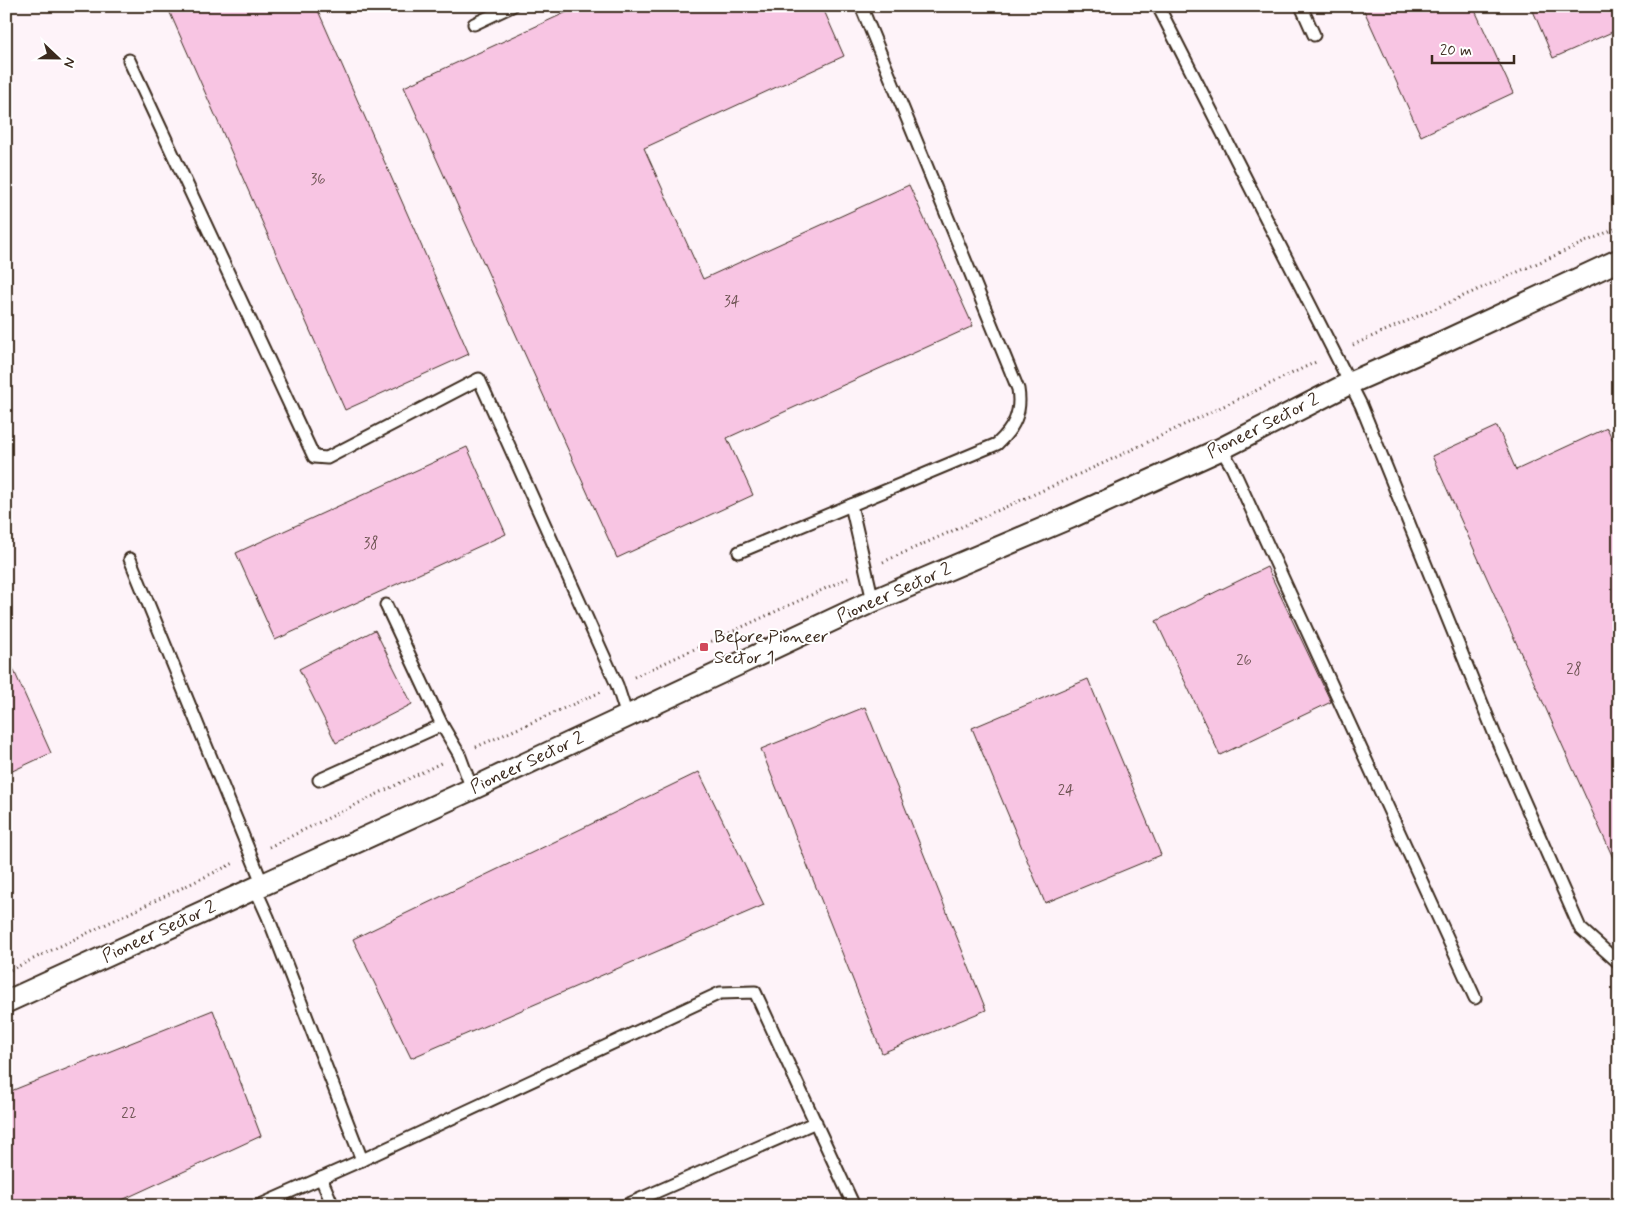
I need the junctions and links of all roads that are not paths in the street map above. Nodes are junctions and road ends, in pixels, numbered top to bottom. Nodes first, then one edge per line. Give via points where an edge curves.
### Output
1 (512, 6) edge
2 (861, 6) edge
3 (1158, 6) edge
4 (1301, 6) edge
5 (474, 24) dead end
6 (1314, 35) dead end
7 (129, 60) dead end
8 (1619, 260) edge
9 (1350, 383) junction
10 (1221, 448) junction
11 (851, 505) junction
12 (739, 552) dead end
13 (130, 559) dead end
14 (873, 601) junction
15 (386, 605) dead end
16 (627, 716) junction
17 (442, 725) junction
18 (319, 780) dead end
19 (472, 789) junction
20 (259, 887) junction
21 (1619, 962) edge
22 (1475, 998) dead end
23 (6, 1002) edge
24 (816, 1122) junction
25 (362, 1160) junction
26 (321, 1178) junction
27 (258, 1206) edge
28 (333, 1206) edge
29 (624, 1206) edge
30 (854, 1206) edge

1 - 5 lane
2 - 11 lane via 1018,389 1020,404 1009,433 997,444
3 - 9 lane
4 - 6 lane
7 - 16 lane via 314,457 327,458 479,379 617,685
8 - 9 street, Pioneer Sector 2
9 - 10 street, Pioneer Sector 2
9 - 21 lane via 1497,740 1580,928
10 - 14 street, Pioneer Sector 2 via 1071,517
10 - 22 lane
11 - 12 lane
11 - 14 lane
13 - 20 lane
14 - 16 street, Pioneer Sector 2
15 - 17 lane
16 - 19 street, Pioneer Sector 2
17 - 18 lane
17 - 19 lane via 459,754
19 - 20 street, Pioneer Sector 2
20 - 23 street, Pioneer Sector 2
20 - 25 lane
24 - 25 lane via 755,992 720,993
24 - 29 lane
24 - 30 lane
25 - 26 lane
26 - 27 lane
26 - 28 lane

